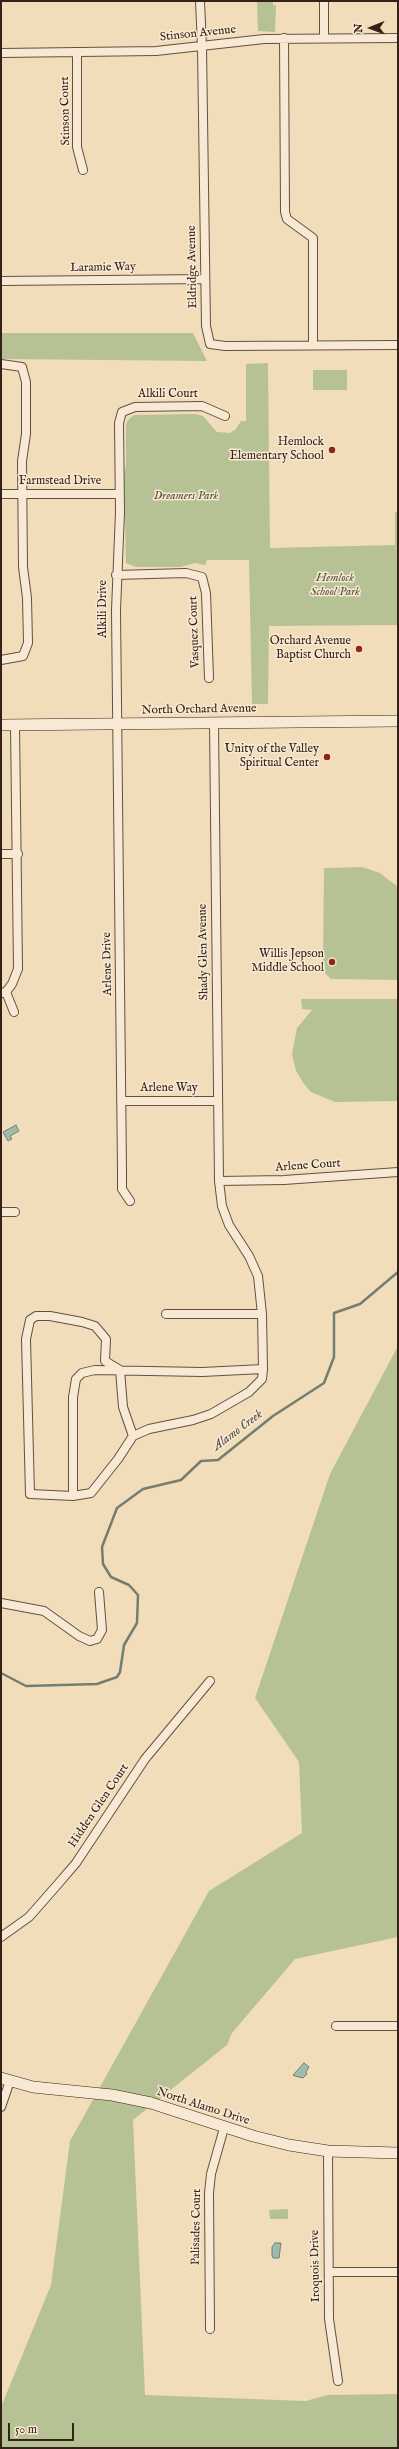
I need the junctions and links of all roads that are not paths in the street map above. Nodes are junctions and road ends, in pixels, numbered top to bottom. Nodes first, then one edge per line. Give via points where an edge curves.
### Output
1 (200, 1) edge
2 (324, 1) edge
3 (284, 38) junction
4 (324, 38) junction
5 (398, 38) edge
6 (202, 47) junction
7 (1, 52) edge
8 (77, 52) junction
9 (83, 170) dead end
10 (205, 279) junction
11 (1, 281) edge
12 (313, 345) junction
13 (398, 345) edge
14 (1, 364) edge
15 (225, 416) dead end
16 (1, 494) edge
17 (23, 494) junction
18 (119, 494) junction
19 (116, 575) junction
20 (1, 660) edge
21 (209, 678) dead end
22 (398, 721) edge
23 (214, 723) junction
24 (15, 724) junction
25 (117, 724) junction
26 (1, 725) edge
27 (1, 854) edge
28 (18, 854) junction
29 (3, 992) edge
30 (14, 1012) dead end
31 (121, 1101) junction
32 (217, 1101) junction
33 (398, 1172) edge
34 (219, 1181) junction
35 (130, 1202) dead end
36 (1, 1212) edge
37 (15, 1212) dead end
38 (166, 1314) dead end
39 (262, 1314) junction
40 (263, 1369) junction
41 (120, 1370) junction
42 (133, 1436) junction
43 (73, 1496) junction
44 (99, 1592) dead end
45 (1, 1603) edge
46 (210, 1681) dead end
47 (1, 1937) edge
48 (336, 2026) dead end
49 (398, 2026) edge
50 (5, 2080) edge
51 (1, 2107) edge
52 (224, 2128) junction
53 (328, 2151) junction
54 (398, 2153) edge
55 (329, 2272) junction
56 (398, 2272) edge
57 (210, 2328) dead end
58 (338, 2381) dead end

1 - 6 street, Eldridge Avenue
2 - 4 street
3 - 4 street, Stinson Avenue
3 - 6 street, Stinson Avenue
3 - 12 street via 285,212 287,219 313,238
4 - 5 street, Stinson Avenue
6 - 8 street, Stinson Avenue via 156,51
6 - 10 street, Eldridge Avenue
7 - 8 street, Stinson Avenue
8 - 9 street, Stinson Court via 77,147
10 - 11 street, Laramie Way
10 - 12 street, Eldridge Avenue via 206,326 210,344
12 - 13 street, Eldridge Avenue
14 - 17 street via 22,367 26,382
15 - 18 street, Alkili Court via 202,406 135,407 122,412 119,423
16 - 17 street, Farmstead Drive
17 - 18 street, Farmstead Drive
17 - 20 street via 23,566 28,643 23,656
18 - 19 street, Alkili Drive
19 - 21 street, Vasquez Court via 186,573 202,577 206,593
19 - 25 street, Alkili Drive
22 - 23 street, North Orchard Avenue
23 - 25 street, North Orchard Avenue
23 - 32 street, Shady Glen Avenue
24 - 25 street, North Orchard Avenue
24 - 26 street, North Orchard Avenue
24 - 28 street
25 - 31 street, Arlene Drive
27 - 28 street
28 - 29 street via 18,969 12,984
29 - 30 street
31 - 32 street, Arlene Way
31 - 35 street, Arlene Drive via 122,1189
32 - 34 street, Shady Glen Avenue
33 - 34 street, Arlene Court via 284,1180
34 - 39 street, Shady Glen Avenue via 222,1206 229,1225 249,1256 258,1276
36 - 37 street
38 - 39 street
39 - 40 street, Shady Glen Avenue
40 - 41 street via 202,1372
40 - 42 street via 262,1379 249,1392 210,1414 149,1429
41 - 42 street via 123,1407
41 - 43 street via 82,1373 76,1379 73,1397
41 - 43 street via 105,1362 106,1339 95,1326 50,1316 36,1316 30,1320 26,1339 30,1494
42 - 43 street via 91,1492
44 - 45 street via 102,1630 97,1639 90,1641 44,1611
46 - 47 street, Hidden Glen Court via 146,1759 76,1863 29,1917
48 - 49 street
50 - 51 street
50 - 52 street, North Alamo Drive via 33,2087 112,2095 152,2103
52 - 53 street, North Alamo Drive via 271,2141
52 - 57 street, Palisades Court via 211,2174 209,2193
53 - 54 street, North Alamo Drive
53 - 55 street, Iroquois Drive
55 - 56 street
55 - 58 street, Iroquois Drive via 329,2319

